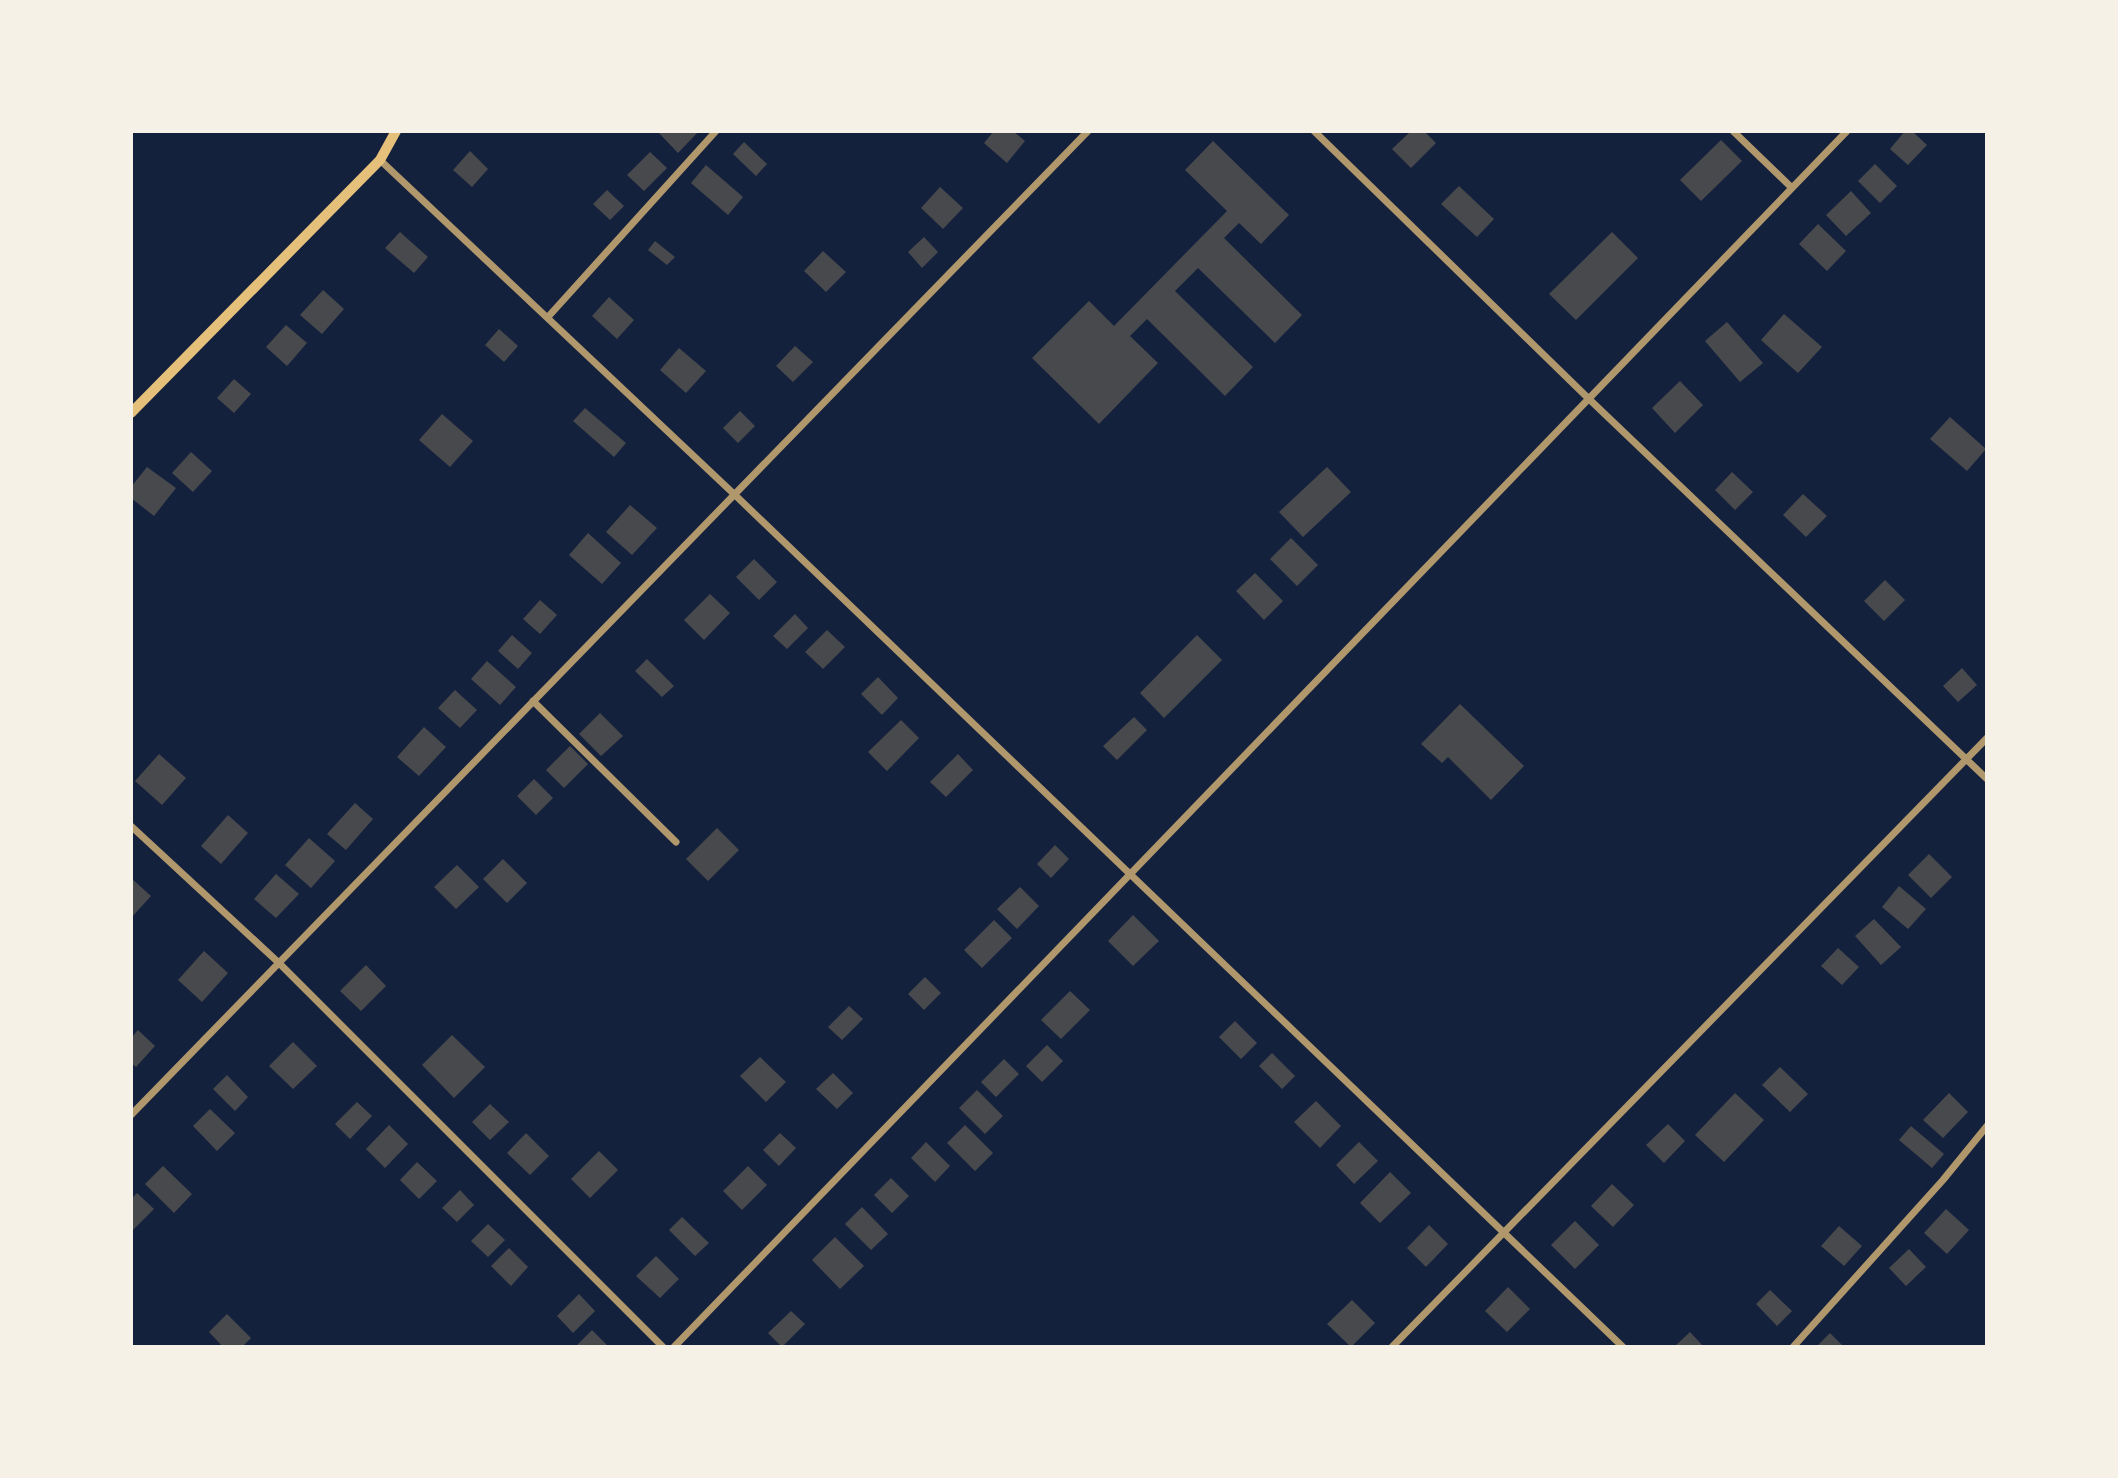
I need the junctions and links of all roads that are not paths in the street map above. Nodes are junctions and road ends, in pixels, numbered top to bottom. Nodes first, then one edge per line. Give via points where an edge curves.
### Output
1 (396, 131) edge
2 (716, 131) edge
3 (1088, 131) edge
4 (1314, 131) edge
5 (1733, 131) edge
6 (1847, 131) edge
7 (380, 160) junction
8 (1792, 188) junction
9 (548, 317) junction
10 (1588, 399) junction
11 (131, 413) edge
12 (735, 495) junction
13 (533, 701) junction
14 (1987, 738) edge
15 (1966, 759) junction
16 (1987, 779) edge
17 (131, 826) edge
18 (676, 842) dead end
19 (1130, 874) junction
20 (279, 963) junction
21 (131, 1115) edge
22 (1987, 1126) edge
23 (1503, 1233) junction
24 (663, 1347) edge
25 (674, 1347) edge
26 (1392, 1347) edge
27 (1623, 1347) edge
28 (1793, 1347) edge

1 - 7 main road
2 - 9 street
3 - 12 street
4 - 10 street
5 - 8 street
6 - 8 street
7 - 9 street
7 - 11 main road
8 - 10 street
9 - 12 street
10 - 15 street
10 - 19 street
12 - 13 street
12 - 19 street
13 - 18 street
13 - 20 street
14 - 15 street
15 - 16 street
15 - 23 street
17 - 20 street
19 - 23 street
19 - 25 street
20 - 21 street
20 - 24 street
22 - 28 street
23 - 26 street
23 - 27 street

